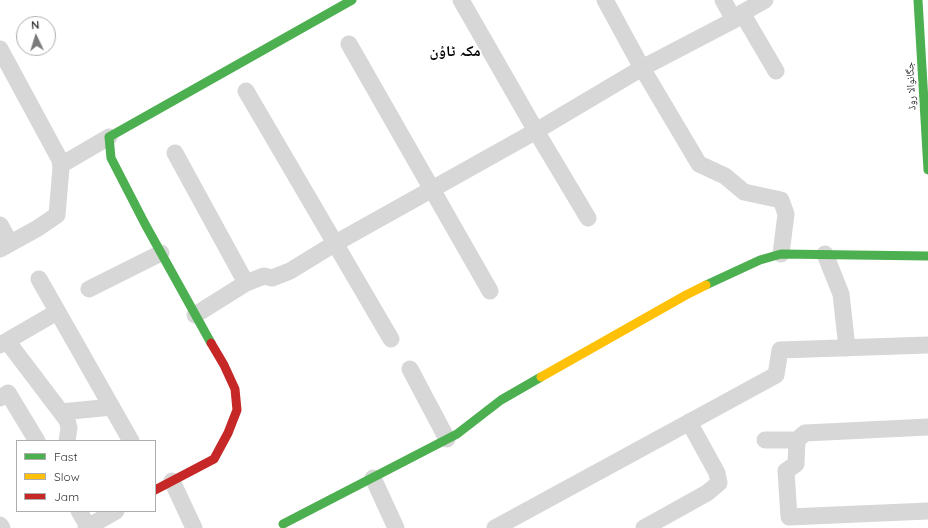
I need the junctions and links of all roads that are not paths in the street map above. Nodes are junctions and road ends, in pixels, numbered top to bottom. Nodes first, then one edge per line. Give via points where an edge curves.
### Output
1 (352, 0) edge
2 (461, 0) edge
3 (605, 0) edge
4 (723, 0) edge
5 (765, 0) edge
6 (918, 0) edge
7 (738, 17) junction
8 (349, 44) dead end
9 (0, 49) edge
10 (642, 68) junction
11 (776, 71) dead end
12 (246, 91) dead end
13 (536, 131) junction
14 (109, 137) junction
15 (175, 153) dead end
16 (61, 165) junction
17 (928, 170) edge
18 (432, 190) junction
19 (588, 218) dead end
20 (0, 225) edge
21 (334, 244) junction
22 (5, 246) edge
23 (162, 253) junction
24 (781, 254) junction
25 (825, 254) junction
26 (928, 256) edge
27 (39, 279) dead end
28 (246, 282) junction
29 (88, 289) dead end
30 (490, 291) dead end
31 (57, 312) junction
32 (195, 315) junction
33 (391, 339) dead end
34 (4, 343) edge
35 (928, 345) edge
36 (847, 348) junction
37 (410, 369) dead end
38 (0, 398) edge
39 (112, 407) junction
40 (61, 412) junction
41 (689, 422) junction
42 (928, 427) edge
43 (447, 439) junction
44 (36, 440) edge
45 (67, 440) edge
46 (130, 440) edge
47 (765, 440) dead end
48 (798, 440) junction
49 (372, 478) junction
50 (160, 486) edge
51 (928, 511) edge
52 (80, 512) edge
53 (114, 512) edge
54 (282, 523) edge
55 (0, 525) edge
56 (501, 527) edge
57 (2, 528) edge
58 (88, 528) edge
59 (194, 528) edge
60 (396, 528) edge
61 (644, 528) edge

1 - 14 street
2 - 13 street
3 - 10 street
4 - 7 street
5 - 7 street
6 - 17 street, جگانوالا روڈ
7 - 10 street
7 - 11 street
8 - 18 street
9 - 16 street
10 - 13 street
10 - 24 street via 699,164 725,176 744,192 781,200 786,214
12 - 21 street
13 - 18 street
13 - 19 street
14 - 16 street
14 - 23 street via 111,158
15 - 28 street
16 - 22 street via 57,215
18 - 21 street
18 - 30 street
20 - 22 street
21 - 28 street via 290,271 272,278 264,276
21 - 33 street
23 - 29 street
23 - 32 street
24 - 25 street
24 - 43 street via 760,260 686,295 501,400
25 - 26 street
25 - 36 street via 841,294
27 - 31 street
28 - 32 street
31 - 34 street
31 - 39 street
32 - 50 street via 235,389 237,410 214,459
34 - 40 street
35 - 36 street
36 - 41 street via 780,350 776,375
37 - 43 street
38 - 44 street via 8,393
39 - 40 street
39 - 46 street
40 - 45 street via 69,428
41 - 56 street
41 - 61 street via 717,473 719,483
42 - 48 street via 805,433
43 - 49 street
47 - 48 street
48 - 51 street via 796,464 786,471 789,517
49 - 54 street
49 - 60 street
50 - 59 street
52 - 58 street
53 - 58 street
55 - 57 street

